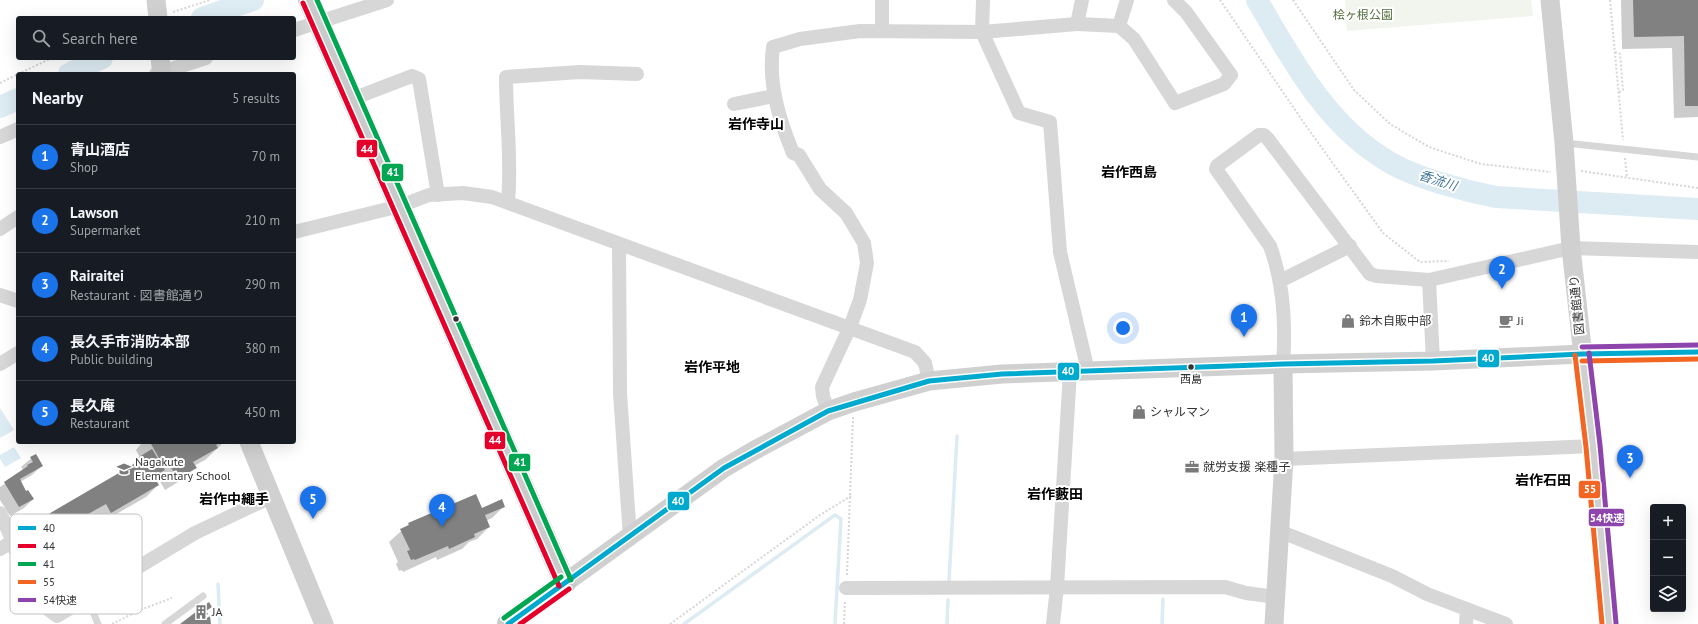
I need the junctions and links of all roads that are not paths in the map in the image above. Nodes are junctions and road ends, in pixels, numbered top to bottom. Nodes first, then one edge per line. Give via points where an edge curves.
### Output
1 (388, 0) edge
2 (882, 0) edge
3 (983, 0) edge
4 (1082, 0) edge
5 (1127, 0) edge
6 (1174, 0) edge
7 (1550, 0) edge
8 (315, 12) edge
9 (1077, 24) junction
10 (1119, 26) junction
11 (296, 28) edge
12 (882, 31) junction
13 (982, 32) junction
14 (198, 60) edge
15 (160, 69) edge
16 (637, 74) dead end
17 (774, 96) junction
18 (352, 99) junction
19 (734, 104) dead end
20 (16, 130) edge
21 (0, 137) edge
22 (1564, 143) junction
23 (1698, 157) edge
24 (438, 195) junction
25 (508, 202) junction
26 (400, 206) junction
27 (16, 218) edge
28 (0, 229) edge
29 (296, 232) edge
30 (620, 244) junction
31 (1350, 246) junction
32 (1571, 248) junction
33 (1698, 252) edge
34 (1429, 280) junction
35 (1280, 281) junction
36 (0, 294) edge
37 (16, 300) edge
38 (850, 327) junction
39 (1698, 352) edge
40 (16, 354) edge
41 (1582, 354) junction
42 (1433, 361) junction
43 (0, 364) edge
44 (1283, 364) junction
45 (1080, 371) junction
46 (929, 381) junction
47 (828, 411) junction
48 (250, 444) edge
49 (1593, 446) junction
50 (1284, 459) junction
51 (271, 497) junction
52 (0, 513) edge
53 (1279, 531) junction
54 (10, 535) edge
55 (630, 538) junction
56 (10, 543) edge
57 (0, 549) edge
58 (142, 565) edge
59 (565, 583) junction
60 (1057, 587) junction
61 (846, 588) road end
62 (203, 596) dead end
63 (1276, 597) junction
64 (1467, 610) junction
65 (94, 614) edge
66 (98, 624) edge
67 (165, 624) edge
68 (324, 624) edge
69 (508, 624) edge
70 (1053, 624) edge
71 (1274, 624) edge
72 (1466, 624) edge
73 (1506, 624) edge
74 (1609, 624) edge

1 - 8 street
2 - 12 street
3 - 13 street
4 - 9 street
5 - 10 street
6 - 10 street via 1186,12 1232,75 1224,84 1175,103 1134,39
7 - 22 main road
8 - 11 street
8 - 18 main road
9 - 10 street
9 - 13 street
12 - 13 street
12 - 17 street via 860,31 800,39 773,47 771,58
13 - 45 street via 1019,113 1050,122 1060,252
14 - 15 street
16 - 25 street via 580,72 506,77 510,156
17 - 19 street
17 - 38 street via 780,123 792,153 799,155 820,189 846,212 864,243 867,263 860,300
18 - 24 street via 412,76 419,79
18 - 26 main road
20 - 21 street
22 - 23 lane
22 - 32 main road, 図書館通り
24 - 25 street via 463,193
24 - 26 street via 428,195
25 - 30 street
26 - 29 street
26 - 59 main road
27 - 28 street
30 - 38 street
30 - 55 street via 620,393
31 - 34 street via 1370,274
31 - 35 street
31 - 35 street via 1268,139 1264,135 1259,135 1216,169 1270,246
32 - 33 street
32 - 34 street
32 - 41 main road, 図書館通り
34 - 42 street
35 - 44 street via 1286,331
36 - 37 street
38 - 46 street via 919,355 925,363
38 - 47 street via 822,387
39 - 41 main road
40 - 43 street
41 - 42 main road
41 - 49 main road, 図書館通り
42 - 44 main road
44 - 45 main road
44 - 50 main road
45 - 46 main road via 1002,374
45 - 60 street
46 - 47 main road
47 - 55 main road via 724,468
48 - 51 main road
49 - 50 street
49 - 74 main road, 図書館通り
50 - 53 main road
51 - 58 street via 196,533
51 - 68 main road
52 - 54 street
53 - 63 main road
53 - 64 street via 1392,576
55 - 59 main road
56 - 57 street
59 - 69 main road
60 - 61 street
60 - 63 street via 1224,587
60 - 70 street
62 - 67 lane
63 - 71 main road
64 - 72 street
64 - 73 street
65 - 66 lane

